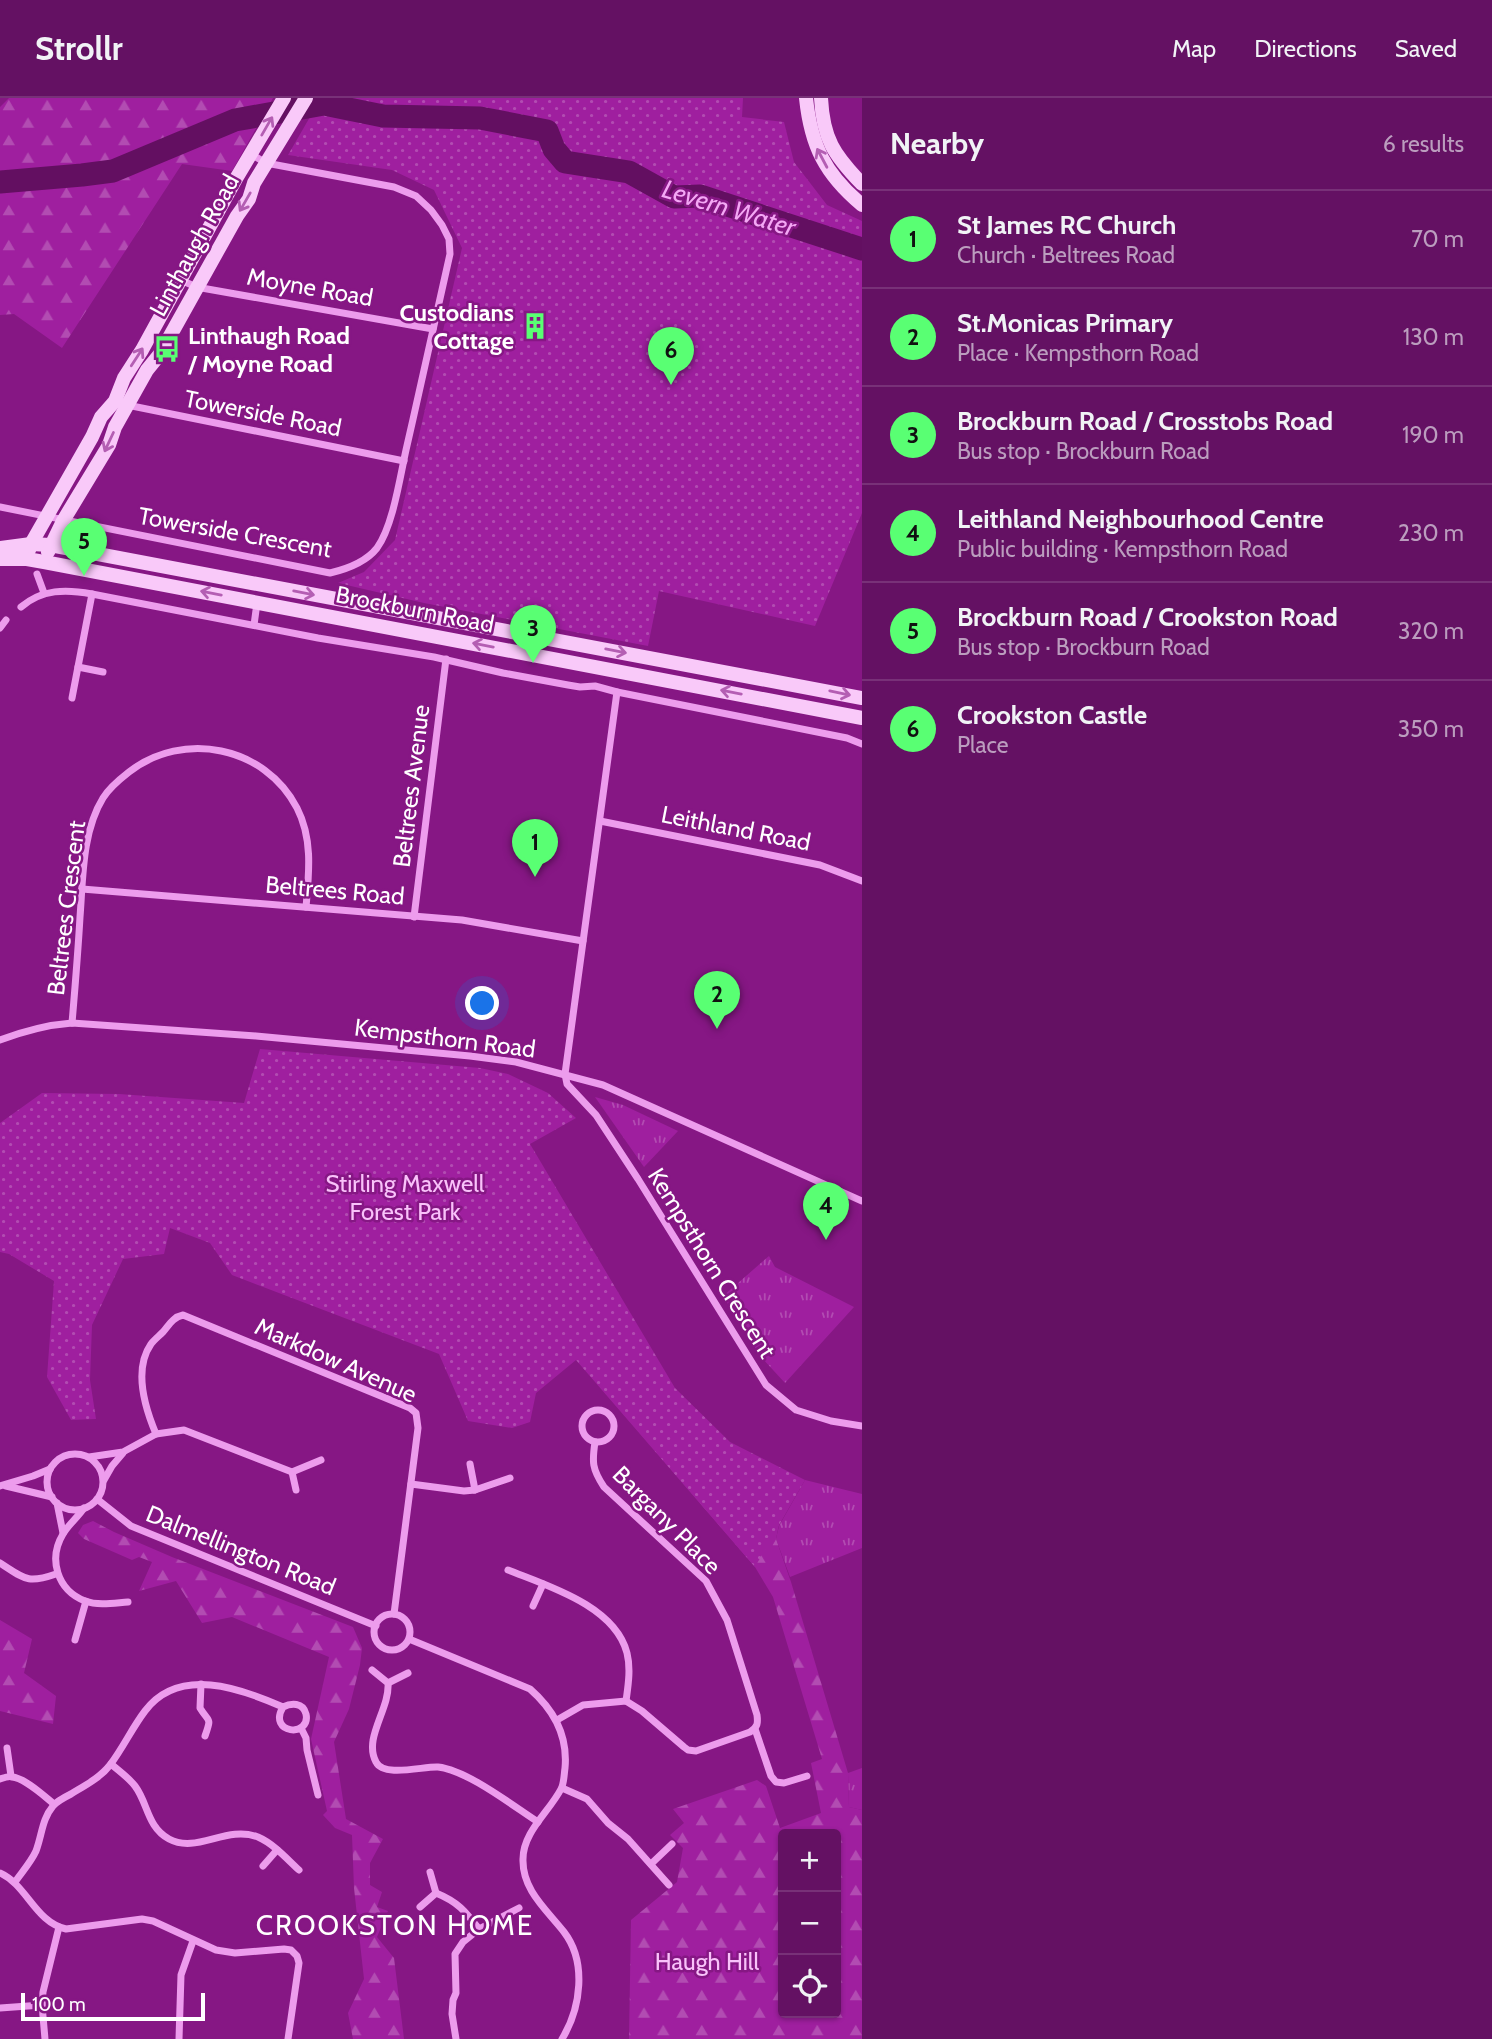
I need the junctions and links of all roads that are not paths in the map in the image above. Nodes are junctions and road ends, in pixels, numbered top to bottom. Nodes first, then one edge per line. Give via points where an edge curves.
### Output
1 (284, 98) edge
2 (806, 98) edge
3 (821, 98) edge
4 (305, 99) edge
5 (251, 154) junction
6 (266, 163) junction
7 (862, 184) edge
8 (862, 205) edge
9 (181, 280) junction
10 (196, 287) junction
11 (433, 329) junction
12 (121, 403) junction
13 (404, 461) junction
14 (0, 508) edge
15 (46, 517) junction
16 (63, 521) junction
17 (31, 544) junction
18 (50, 545) junction
19 (0, 548) edge
20 (0, 559) edge
21 (27, 559) junction
22 (41, 568) junction
23 (44, 593) junction
24 (92, 594) junction
25 (257, 602) junction
26 (21, 607) dead end
27 (6, 620) dead end
28 (254, 625) junction
29 (0, 628) edge
30 (538, 637) junction
31 (534, 655) junction
32 (446, 659) junction
33 (78, 667) junction
34 (103, 672) dead end
35 (617, 692) junction
36 (72, 698) dead end
37 (862, 698) edge
38 (862, 718) edge
39 (862, 744) edge
40 (600, 821) junction
41 (862, 881) edge
42 (82, 889) junction
43 (306, 906) junction
44 (415, 916) junction
45 (583, 941) junction
46 (72, 1023) junction
47 (0, 1040) edge
48 (565, 1074) junction
49 (862, 1201) edge
50 (862, 1426) edge
51 (156, 1434) junction
52 (595, 1442) junction
53 (124, 1452) junction
54 (89, 1457) junction
55 (321, 1460) dead end
56 (470, 1464) dead end
57 (50, 1469) junction
58 (292, 1472) junction
59 (510, 1478) dead end
60 (103, 1482) junction
61 (411, 1484) junction
62 (3, 1486) edge
63 (296, 1490) dead end
64 (475, 1490) junction
65 (97, 1499) junction
66 (54, 1500) junction
67 (84, 1508) junction
68 (63, 1533) junction
69 (0, 1563) edge
70 (508, 1570) dead end
71 (56, 1574) junction
72 (543, 1584) junction
73 (86, 1601) junction
74 (128, 1602) dead end
75 (533, 1606) dead end
76 (394, 1614) junction
77 (376, 1626) junction
78 (409, 1639) junction
79 (75, 1640) dead end
80 (372, 1670) dead end
81 (408, 1673) dead end
82 (201, 1684) junction
83 (388, 1684) junction
84 (626, 1702) junction
85 (283, 1707) junction
86 (557, 1720) junction
87 (301, 1728) junction
88 (755, 1729) junction
89 (205, 1736) dead end
90 (7, 1748) dead end
91 (111, 1764) junction
92 (11, 1776) junction
93 (807, 1776) dead end
94 (0, 1779) edge
95 (562, 1788) junction
96 (318, 1795) dead end
97 (54, 1804) junction
98 (538, 1822) junction
99 (672, 1844) dead end
100 (277, 1850) junction
101 (651, 1864) junction
102 (263, 1866) dead end
103 (299, 1870) dead end
104 (430, 1872) dead end
105 (0, 1873) edge
106 (15, 1882) junction
107 (669, 1885) dead end
108 (436, 1893) junction
109 (420, 1906) dead end
110 (519, 1908) dead end
111 (59, 1927) junction
112 (479, 1929) junction
113 (193, 1941) junction
114 (42, 2005) junction
115 (0, 2008) edge
116 (45, 2039) edge
117 (179, 2039) edge
118 (288, 2039) edge
119 (456, 2039) edge
120 (562, 2039) edge

5 -> 1 street, Linthaugh Road
8 -> 2 street via 833,177 816,145
3 - 7 street via 824,128 836,155
4 - 6 street, Linthaugh Road
5 - 6 street, Towerside Crescent
5 - 9 street, Linthaugh Road
6 -> 10 street, Linthaugh Road
6 - 11 street, Towerside Crescent via 394,187 416,196 431,210 449,239 450,254
9 - 10 street, Moyne Road
12 -> 9 street, Linthaugh Road via 124,378
10 - 11 street, Moyne Road
10 - 12 street, Linthaugh Road via 160,354
11 - 13 street, Towerside Crescent
12 - 13 street, Towerside Road
12 - 15 street, Linthaugh Road via 101,417
12 -> 16 street, Linthaugh Road via 109,445
13 - 16 street, Towerside Crescent via 389,524 377,547 348,568 330,573
14 - 15 street, Towerside Crescent
15 - 16 street, Towerside Crescent
15 - 17 street, Linthaugh Road
16 - 18 street, Linthaugh Road
17 - 18 street, Brockburn Road
17 - 19 street, Brockburn Road
17 - 21 street, Linthaugh Road
18 - 22 street, Linthaugh Road
18 -> 30 street, Brockburn Road
20 - 21 street, Brockburn Road
21 - 22 street, Brockburn Road
22 - 23 street
25 -> 22 street, Brockburn Road
23 - 24 street, Brockburn Road
23 - 26 street, Brockburn Road
24 - 28 street, Brockburn Road
24 - 33 street
25 - 28 street
31 -> 25 street, Brockburn Road
27 - 29 street
28 - 32 street, Brockburn Road
30 - 31 street
30 -> 37 street, Brockburn Road
38 -> 31 street, Brockburn Road
32 - 35 street, Brockburn Road
32 - 44 street, Beltrees Avenue
33 - 34 street
33 - 36 street
35 - 39 street, Brockburn Road
35 - 40 street
40 - 41 street, Leithland Road via 820,865
40 - 45 street
42 - 43 street, Beltrees Road
42 - 43 street, Beltrees Crescent via 93,819 103,797 137,765 173,751 200,747 247,758 267,771 296,806 305,827 310,862
42 - 46 street, Beltrees Crescent
43 - 44 street, Beltrees Road
44 - 45 street, Beltrees Road
45 - 48 street
46 - 47 street, Kempsthorn Road via 50,1024
46 - 48 street, Kempsthorn Road via 470,1056
48 - 49 street, Kempsthorn Road via 603,1085
48 - 50 street, Kempsthorn Crescent via 567,1084 596,1115 638,1179 766,1385 796,1410
51 - 53 street
51 - 58 street via 184,1430
51 - 61 street, Markdow Avenue via 142,1394 144,1359 173,1319 183,1315 410,1408 416,1413 418,1428
52 - 52 street, Bargany Place via 584,1434 583,1421 598,1410 610,1416 614,1428 607,1439
52 - 88 street, Bargany Place via 595,1474 604,1487 706,1581 722,1609 757,1715
53 - 54 street
53 - 60 street
54 - 57 street via 68,1454
54 - 60 street via 100,1468
55 - 58 street
56 - 64 street
57 - 62 street
57 - 66 street via 47,1484
58 - 63 street
59 - 64 street
60 - 65 street
61 - 64 street
61 - 76 street, Markdow Avenue
62 - 66 street
65 - 67 street
65 - 77 street, Dalmellington Road via 131,1526
66 - 67 street via 68,1509
66 - 68 street
67 - 68 street
68 - 71 street
69 - 71 street via 32,1580
70 - 72 street
71 - 73 street via 75,1596
72 - 75 street
72 - 84 street via 601,1615 621,1638 629,1666
73 - 74 street via 103,1605
73 - 79 street
76 - 77 street via 380,1619
76 - 78 street via 408,1623
77 - 78 street, Dalmellington Road via 376,1639 386,1648 399,1649
78 - 86 street, Dalmellington Road via 530,1689
80 - 83 street
81 - 83 street
82 - 85 street via 254,1694
82 - 89 street via 200,1709 210,1723
82 - 91 street via 182,1685 157,1698
83 - 98 street via 374,1737 373,1751 380,1767 449,1770
84 - 86 street via 583,1705
84 - 88 street via 691,1751
85 - 87 street via 279,1713 282,1726 295,1731
85 - 87 street via 297,1704 303,1708 306,1715
86 - 95 street, Dalmellington Road via 565,1743
87 - 96 street
88 - 93 street, Bargany Place via 776,1782
90 - 92 street
91 - 97 street
91 - 100 street via 136,1787 156,1828 171,1840 193,1844 242,1834 266,1841
92 - 94 street
92 - 97 street
95 - 98 street, Dalmellington Road
95 - 101 street via 587,1799
97 - 106 street via 32,1859
98 - 120 street, Dalmellington Road via 522,1858 527,1882 566,1935 579,1977 574,2012
99 - 101 street
100 - 102 street
100 - 103 street
101 - 107 street
104 - 108 street
105 - 106 street
106 - 111 street via 39,1912
108 - 109 street
108 - 112 street via 460,1905
110 - 112 street
111 - 113 street via 142,1919
111 - 114 street
112 - 119 street via 456,1954 452,2014
113 - 117 street via 181,1975
113 - 118 street via 226,1953 284,1949 297,1956
114 - 115 street
114 - 116 street

